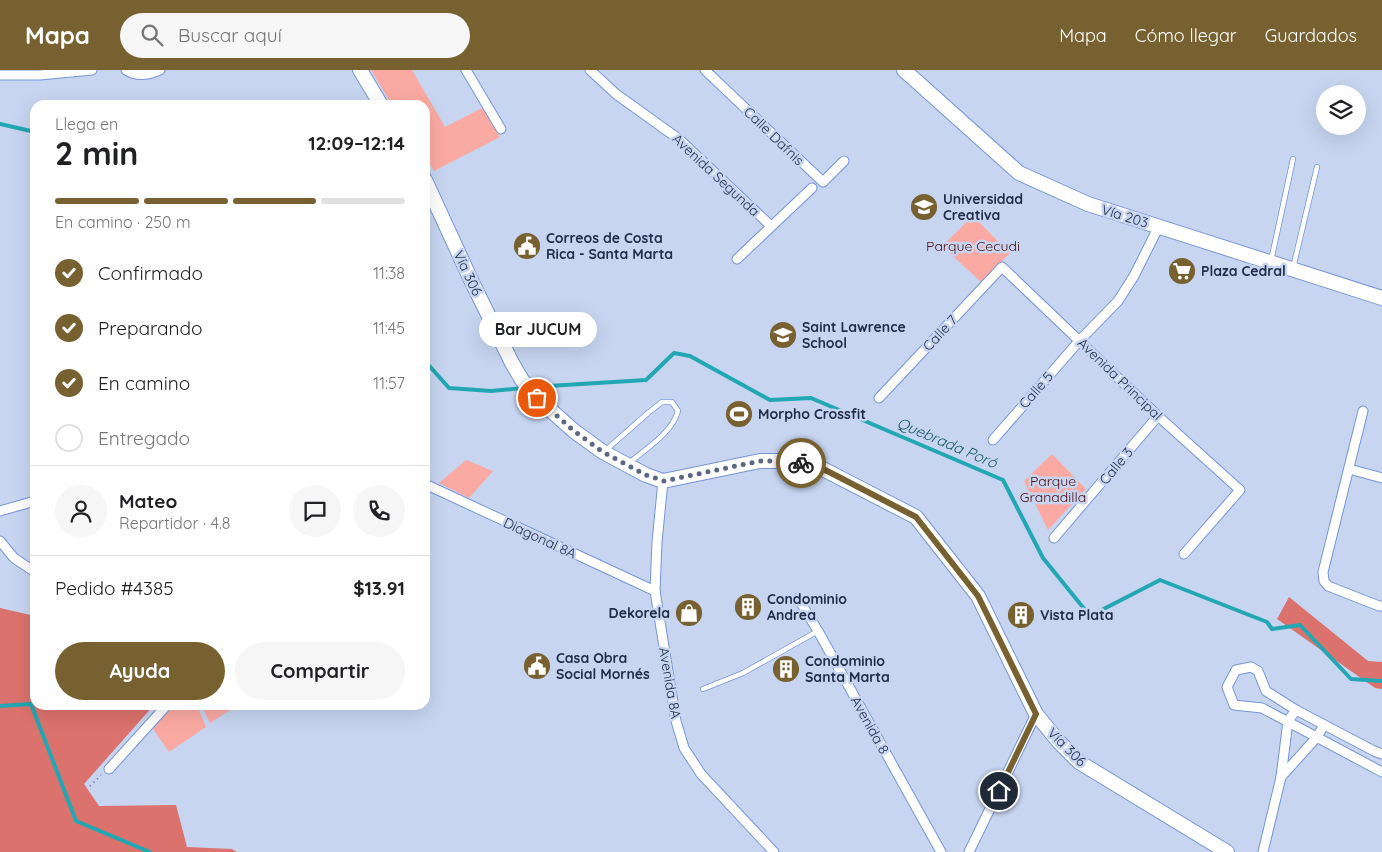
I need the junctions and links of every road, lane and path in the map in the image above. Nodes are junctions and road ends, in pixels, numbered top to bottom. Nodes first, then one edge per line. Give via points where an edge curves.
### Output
1 (92, 70) edge
2 (126, 70) edge
3 (160, 70) edge
4 (360, 70) edge
5 (466, 70) edge
6 (590, 70) edge
7 (705, 70) edge
8 (904, 70) edge
9 (0, 75) edge
10 (378, 100) edge
11 (501, 129) dead end
12 (1292, 160) dead end
13 (844, 161) dead end
14 (1317, 167) dead end
15 (812, 188) dead end
16 (430, 191) edge
17 (771, 226) junction
18 (1159, 226) junction
19 (737, 259) dead end
20 (1270, 262) junction
21 (1002, 268) joint
22 (1292, 269) junction
23 (1382, 298) edge
24 (1080, 340) junction
25 (879, 398) dead end
26 (1363, 411) dead end
27 (1158, 416) junction
28 (993, 440) dead end
29 (603, 452) junction
30 (627, 465) junction
31 (1348, 469) junction
32 (1382, 478) edge
33 (664, 481) junction
34 (430, 486) edge
35 (30, 502) edge
36 (0, 510) edge
37 (1054, 538) dead end
38 (0, 541) edge
39 (1184, 554) dead end
40 (30, 569) edge
41 (655, 591) junction
42 (798, 598) dead end
43 (1382, 606) edge
44 (818, 631) junction
45 (703, 689) dead end
46 (162, 710) edge
47 (1296, 710) junction
48 (1036, 714) junction
49 (1288, 721) junction
50 (1324, 725) junction
51 (1317, 737) junction
52 (1382, 754) edge
53 (109, 769) joint
54 (1382, 772) edge
55 (1281, 777) junction
56 (90, 786) dead end
57 (774, 852) edge
58 (941, 852) edge
59 (969, 852) edge
60 (1227, 852) edge
61 (1263, 852) edge

1 - 9 street
2 - 3 street via 140,75
4 - 10 street
5 - 11 street
6 - 17 street, Avenida Segunda via 616,94 680,140
7 - 13 street, Calle Dafnis via 822,182
8 - 18 street, Vía 203 via 1019,173 1088,204
12 - 20 lane
14 - 22 lane
15 - 17 street
16 - 29 street, Vía 306 via 522,380 574,431
17 - 19 street
18 - 20 street, Vía 203
18 - 24 street, Calle 5 via 1118,300
20 - 22 street, Vía 203
21 - 24 street, Avenida Principal
21 - 25 street, Calle 7
22 - 23 street, Vía 203
24 - 27 street, Avenida Principal
24 - 28 street, Calle 5
26 - 31 street
27 - 37 street, Calle 3
27 - 39 street, Avenida Principal via 1240,490
29 - 30 street, Vía 306
29 - 30 lane via 662,402 672,402 678,411 676,420
30 - 33 street, Vía 306
31 - 32 street
31 - 43 street via 1323,572 1324,581 1328,586
33 - 41 street, Avenida 8A
33 - 48 street, Vía 306 via 760,461 793,461 821,468 916,517 978,596
34 - 41 street, Diagonal 8A
35 - 36 street
38 - 40 street via 14,558
41 - 57 street, Avenida 8A via 676,721 684,748 702,774
42 - 44 street, Avenida 8
44 - 45 lane via 743,673
44 - 58 street, Avenida 8
46 - 53 street
47 - 49 street
47 - 49 street via 1266,691 1258,671 1251,667 1236,670 1227,687 1234,705 1262,708
47 - 50 street
48 - 59 street
48 - 60 street, Vía 306 via 1079,762
49 - 51 street
49 - 55 street
50 - 51 street
50 - 52 street
51 - 54 street
51 - 55 street
53 - 56 path
55 - 61 street

